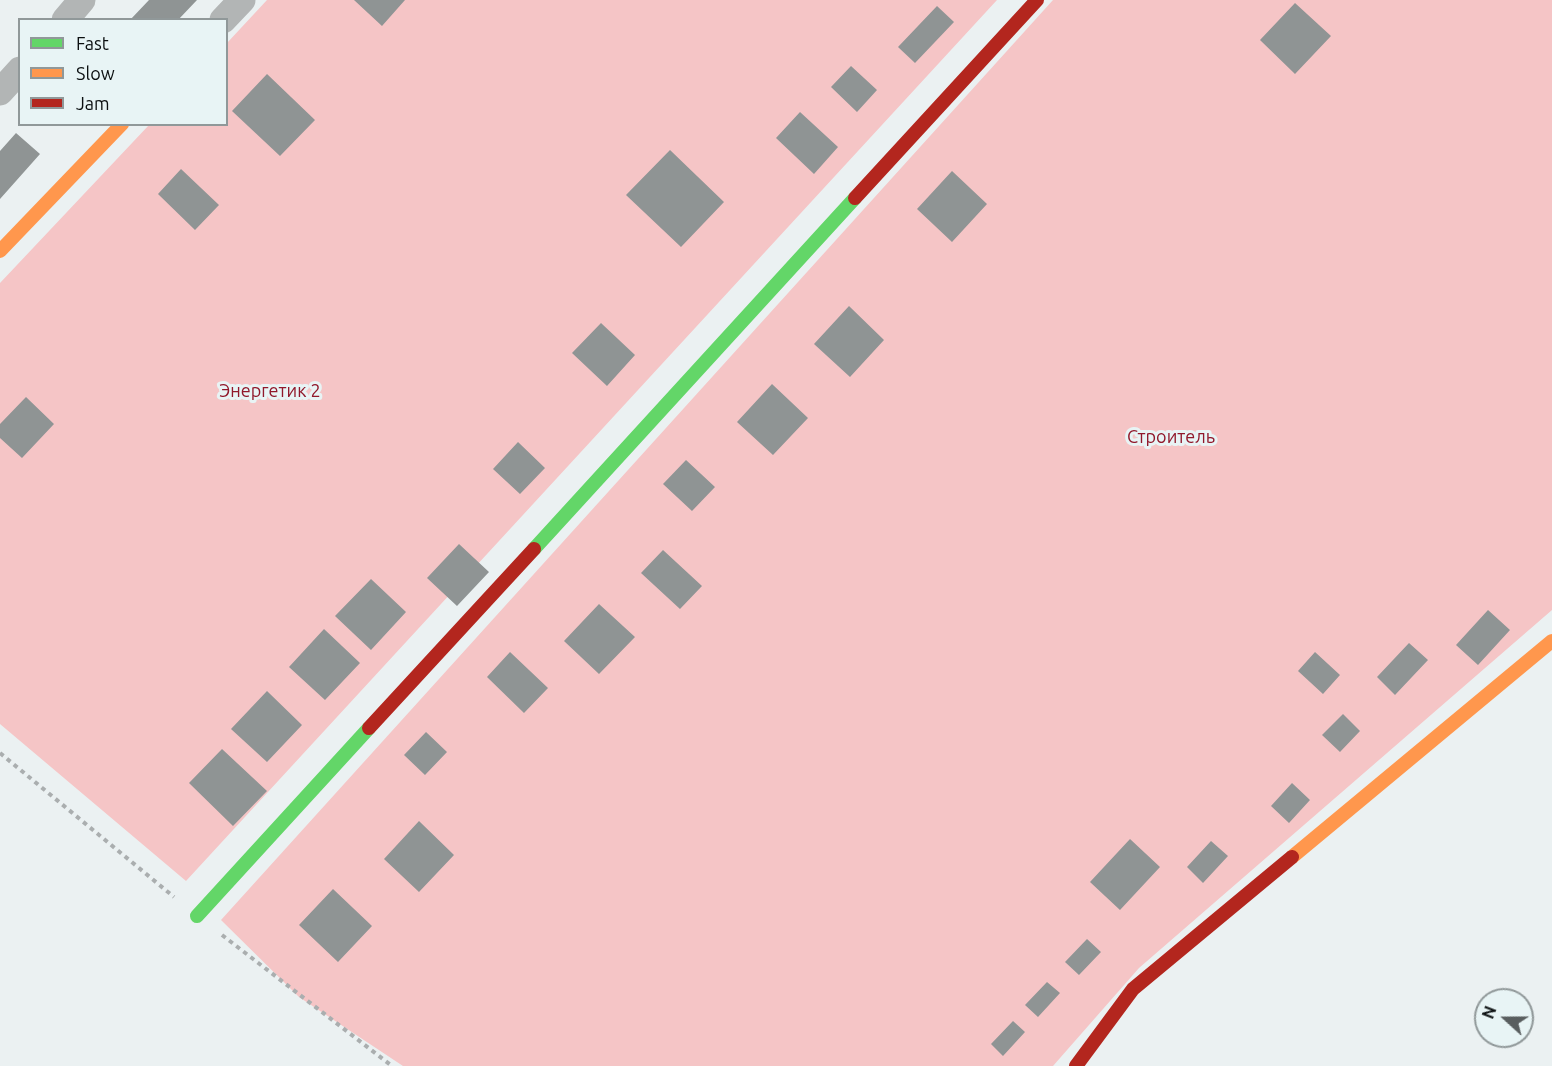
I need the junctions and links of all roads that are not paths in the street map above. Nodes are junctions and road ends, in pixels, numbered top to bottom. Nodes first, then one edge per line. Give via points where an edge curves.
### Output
1 (82, 0) edge
2 (242, 0) edge
3 (1037, 0) edge
4 (67, 18) edge
5 (225, 18) edge
6 (18, 72) edge
7 (0, 92) edge
8 (120, 126) edge
9 (0, 251) edge
10 (1552, 641) edge
11 (197, 916) dead end
12 (1076, 1066) edge

1 - 4 street
2 - 5 street
3 - 11 street
6 - 7 street
8 - 9 street
10 - 12 street via 1133,990

